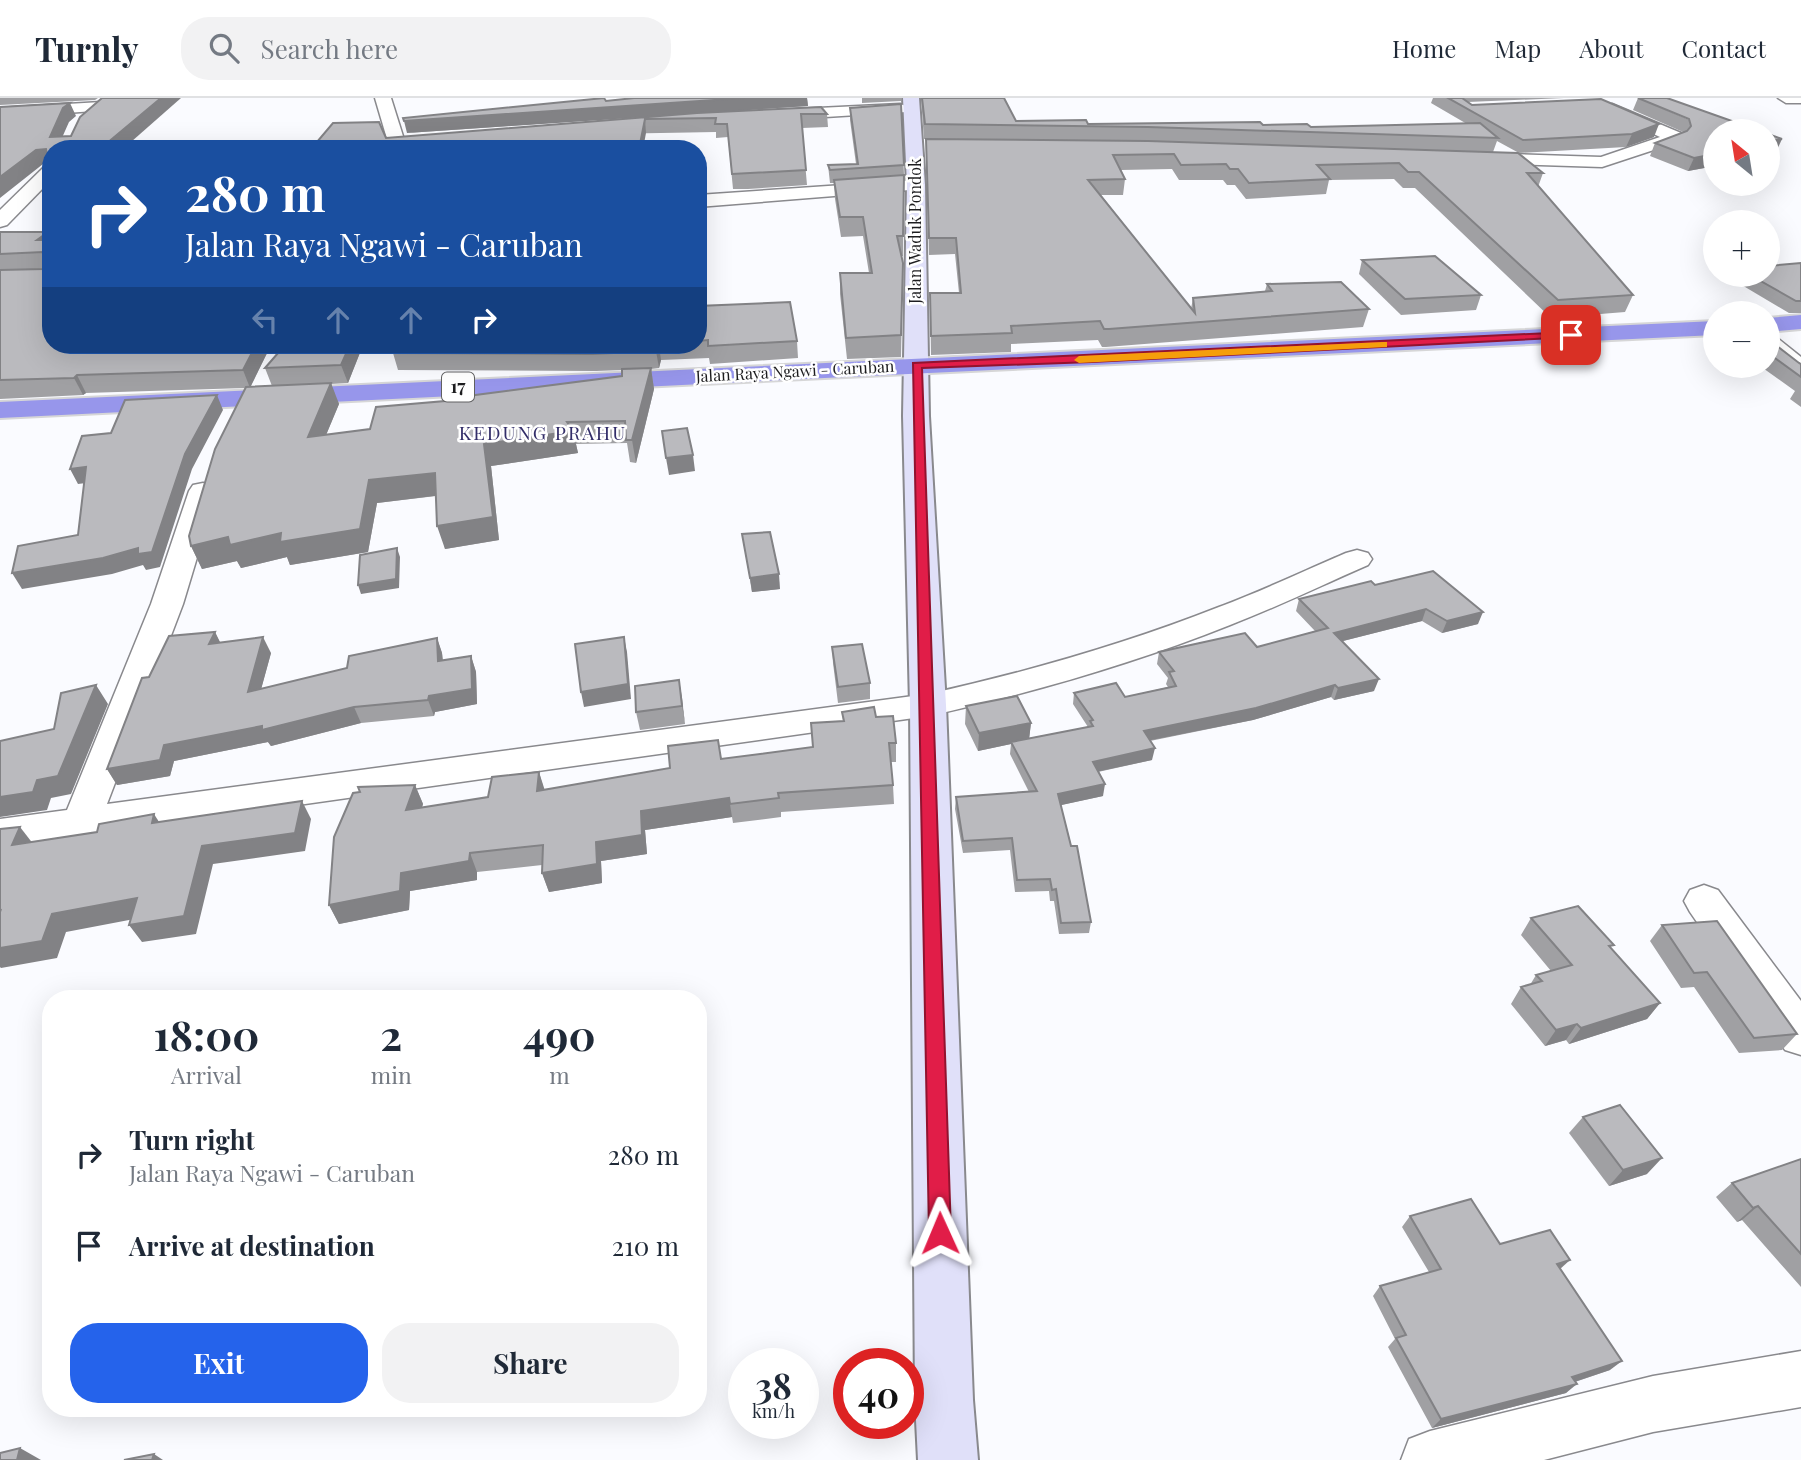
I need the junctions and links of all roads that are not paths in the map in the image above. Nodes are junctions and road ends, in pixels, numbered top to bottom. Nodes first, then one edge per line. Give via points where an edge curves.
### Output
1 (383, 98) edge
2 (1786, 98) edge
3 (1801, 99) edge
4 (105, 102) edge
5 (912, 103) edge
6 (1594, 104) edge
7 (0, 113) edge
8 (762, 116) edge
9 (77, 127) edge
10 (401, 140) edge
11 (1464, 158) edge
12 (42, 179) edge
13 (916, 185) junction
14 (707, 200) edge
15 (21, 201) junction
16 (0, 203) edge
17 (0, 221) edge
18 (1801, 322) edge
19 (1780, 324) edge
20 (1703, 329) edge
21 (1780, 352) edge
22 (916, 365) junction
23 (1801, 369) edge
24 (244, 397) junction
25 (0, 410) edge
26 (1357, 559) dead end
27 (928, 705) junction
28 (81, 822) junction
29 (0, 833) edge
30 (1704, 901) dead end
31 (1801, 1037) edge
32 (1801, 1379) edge
33 (948, 1460) edge
34 (1430, 1460) edge

1 - 10 street
2 - 3 street
4 - 7 street
4 - 9 street
5 - 8 street
5 - 13 street, Jalan Waduk Pondok via 921,146
6 - 11 street via 1675,136 1602,162
12 - 15 street
13 - 14 street
13 - 22 street, Jalan Waduk Pondok
15 - 16 street
15 - 17 street
18 - 19 highway
20 - 22 highway, Jalan Raya Ngawi - Caruban / 17
21 - 23 street
22 - 24 highway, Jalan Raya Ngawi - Caruban / 17
22 - 27 street, Jalan Waduk Pondok
24 - 25 highway, Jalan Raya Ngawi - Caruban / 17
24 - 28 street via 221,446 167,604
26 - 27 street via 1217,619 1095,661
27 - 28 street
27 - 33 street, Jalan Waduk Pondok
28 - 29 street
30 - 31 street
32 - 34 street via 1653,1404

